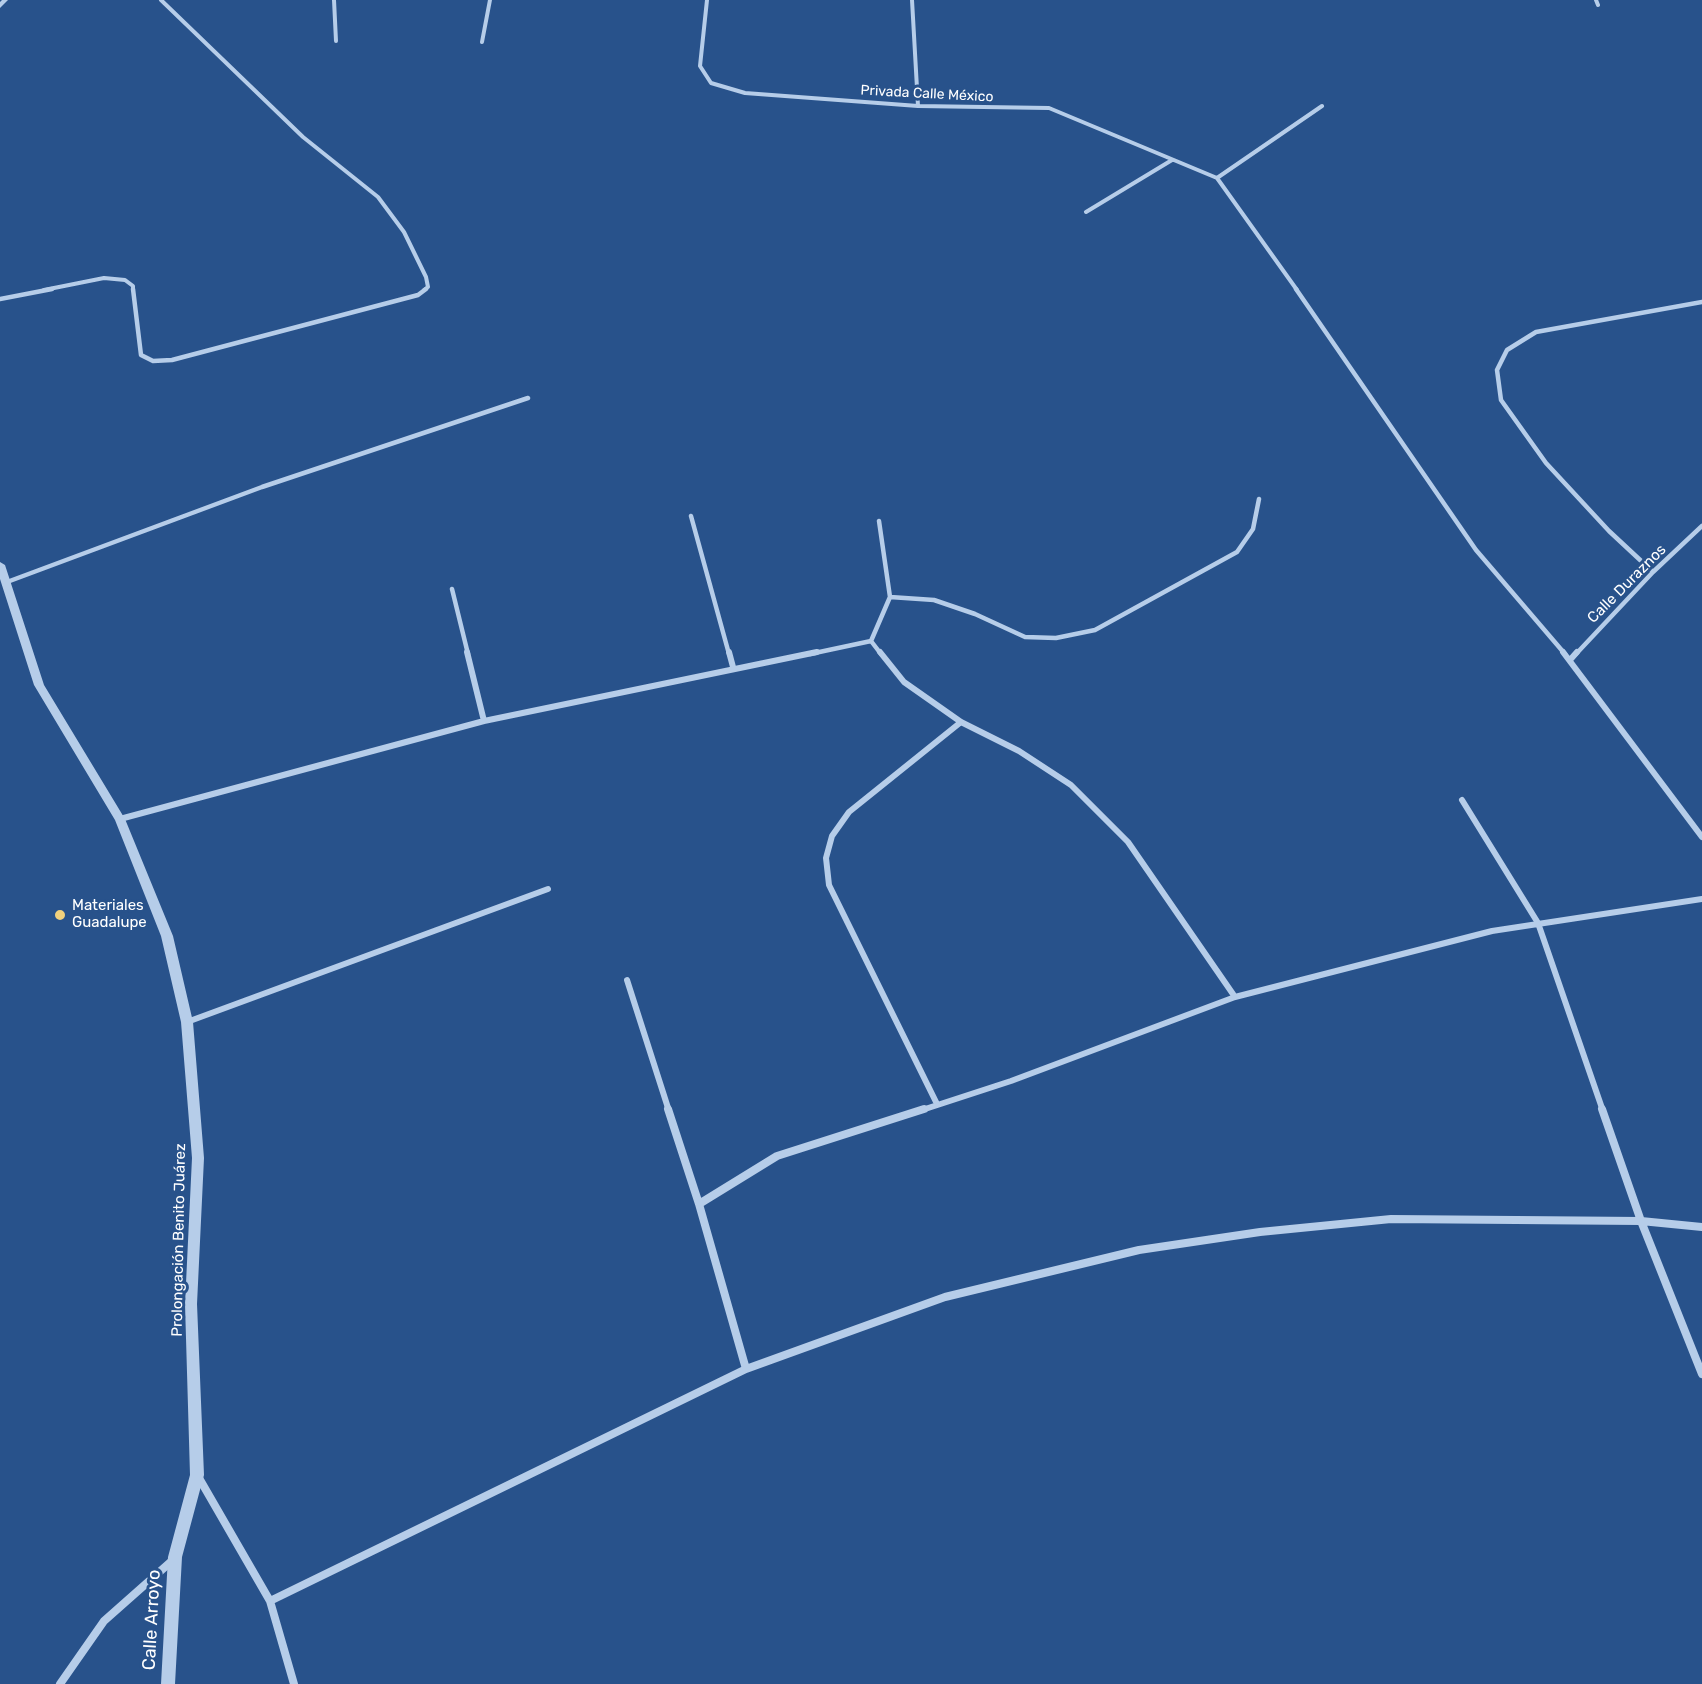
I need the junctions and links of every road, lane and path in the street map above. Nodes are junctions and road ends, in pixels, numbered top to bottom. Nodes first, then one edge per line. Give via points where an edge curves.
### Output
1 (5, 0) edge
2 (161, 0) edge
3 (334, 0) edge
4 (490, 0) edge
5 (707, 0) edge
6 (912, 0) edge
7 (0, 6) edge
8 (336, 41) dead end
9 (482, 42) dead end
10 (918, 106) junction
11 (1322, 106) dead end
12 (1172, 160) junction
13 (1216, 178) junction
14 (1086, 212) dead end
15 (0, 299) edge
16 (1702, 302) edge
17 (528, 398) dead end
18 (1259, 499) dead end
19 (691, 516) dead end
20 (879, 521) dead end
21 (1702, 526) edge
22 (0, 565) edge
23 (1653, 572) junction
24 (7, 582) junction
25 (452, 589) dead end
26 (890, 597) junction
27 (871, 641) junction
28 (1570, 660) junction
29 (733, 667) junction
30 (484, 721) junction
31 (961, 722) junction
32 (1462, 800) dead end
33 (120, 819) junction
34 (1702, 837) edge
35 (548, 889) dead end
36 (1702, 899) edge
37 (1538, 923) junction
38 (627, 980) dead end
39 (1235, 997) junction
40 (187, 1022) junction
41 (938, 1104) junction
42 (699, 1204) junction
43 (1641, 1221) junction
44 (1702, 1227) edge
45 (746, 1369) junction
46 (1702, 1374) edge
47 (197, 1475) junction
48 (175, 1557) junction
49 (270, 1601) junction
50 (60, 1684) edge
51 (168, 1684) edge
52 (294, 1684) edge

1 - 7 street
2 - 15 street via 303,137 378,197 404,232 428,287 418,295 171,360 153,361 141,355 133,286 125,280 104,278
3 - 8 street
4 - 9 street
5 - 10 street, Privada Calle México via 700,66 711,82 745,93
6 - 10 street
10 - 12 street, Privada Calle México via 1049,108
11 - 13 street
12 - 13 street, Privada Calle México
12 - 14 street
13 - 28 street via 1476,550
16 - 23 street via 1536,332 1507,350 1497,370 1501,400 1546,463
17 - 24 street via 262,487
18 - 26 street via 1253,529 1237,552 1095,630 1056,638 1025,637 934,600
19 - 29 street
20 - 26 street
21 - 23 street, Calle Duraznos
22 - 24 street, Prolongación Benito Juárez
23 - 28 street, Calle Duraznos
24 - 33 street, Prolongación Benito Juárez via 39,685
25 - 30 street
26 - 27 street
27 - 29 street
27 - 31 street via 904,682
28 - 34 street
29 - 30 street
30 - 33 street
31 - 39 street via 1019,751 1071,785 1128,842
31 - 41 street via 849,812 832,836 826,858 833,894
32 - 37 street
33 - 40 street, Prolongación Benito Juárez via 166,936
35 - 40 street
36 - 37 street
37 - 39 street via 1492,931
37 - 43 street
38 - 42 street
39 - 41 street via 1022,1077
40 - 47 street, Prolongación Benito Juárez via 198,1158 191,1304
41 - 42 street via 777,1156
42 - 45 street
43 - 44 street
43 - 45 street via 1391,1219 1260,1232 1139,1250 945,1298
43 - 46 street
45 - 49 street
47 - 48 street, Prolongación Benito Juárez
47 - 49 street
48 - 50 street via 104,1621
48 - 51 street, Calle Arroyo
49 - 52 street

